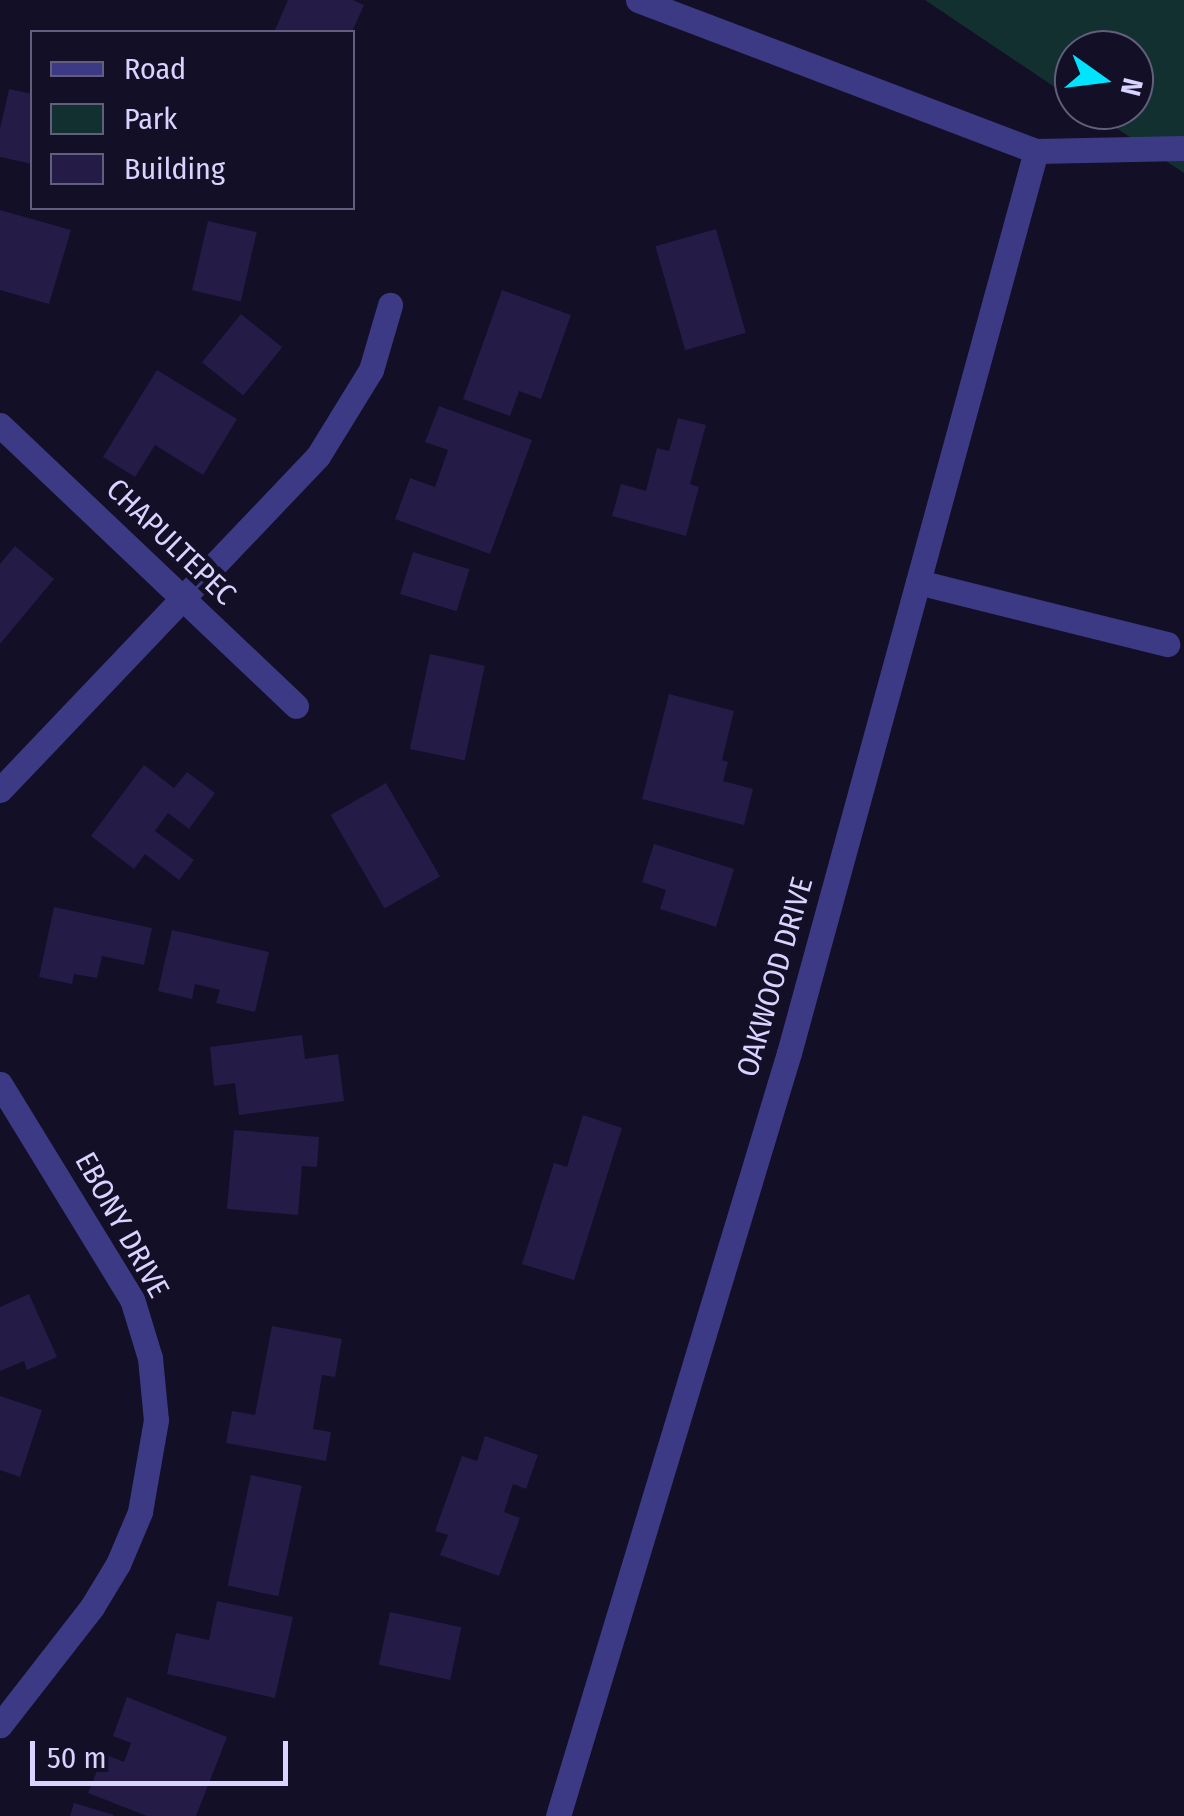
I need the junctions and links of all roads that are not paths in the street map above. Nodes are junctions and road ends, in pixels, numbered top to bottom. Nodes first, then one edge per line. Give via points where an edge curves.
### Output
1 (638, 0) edge
2 (1184, 148) edge
3 (1036, 150) junction
4 (390, 306) dead end
5 (0, 425) edge
6 (918, 582) junction
7 (183, 599) junction
8 (1167, 644) dead end
9 (296, 706) dead end
10 (0, 790) edge
11 (0, 1084) edge
12 (0, 1725) edge
13 (558, 1816) edge

1 - 3 street
2 - 3 street
3 - 6 street, OAKWOOD DRIVE
4 - 7 street via 372,370 338,429
5 - 7 street, CHAPULTEPEC
6 - 8 street
6 - 13 street, OAKWOOD DRIVE via 789,1053
7 - 9 street, CHAPULTEPEC
7 - 10 street
11 - 12 street, EBONY DRIVE via 132,1299 150,1358 156,1420 140,1512 118,1564

